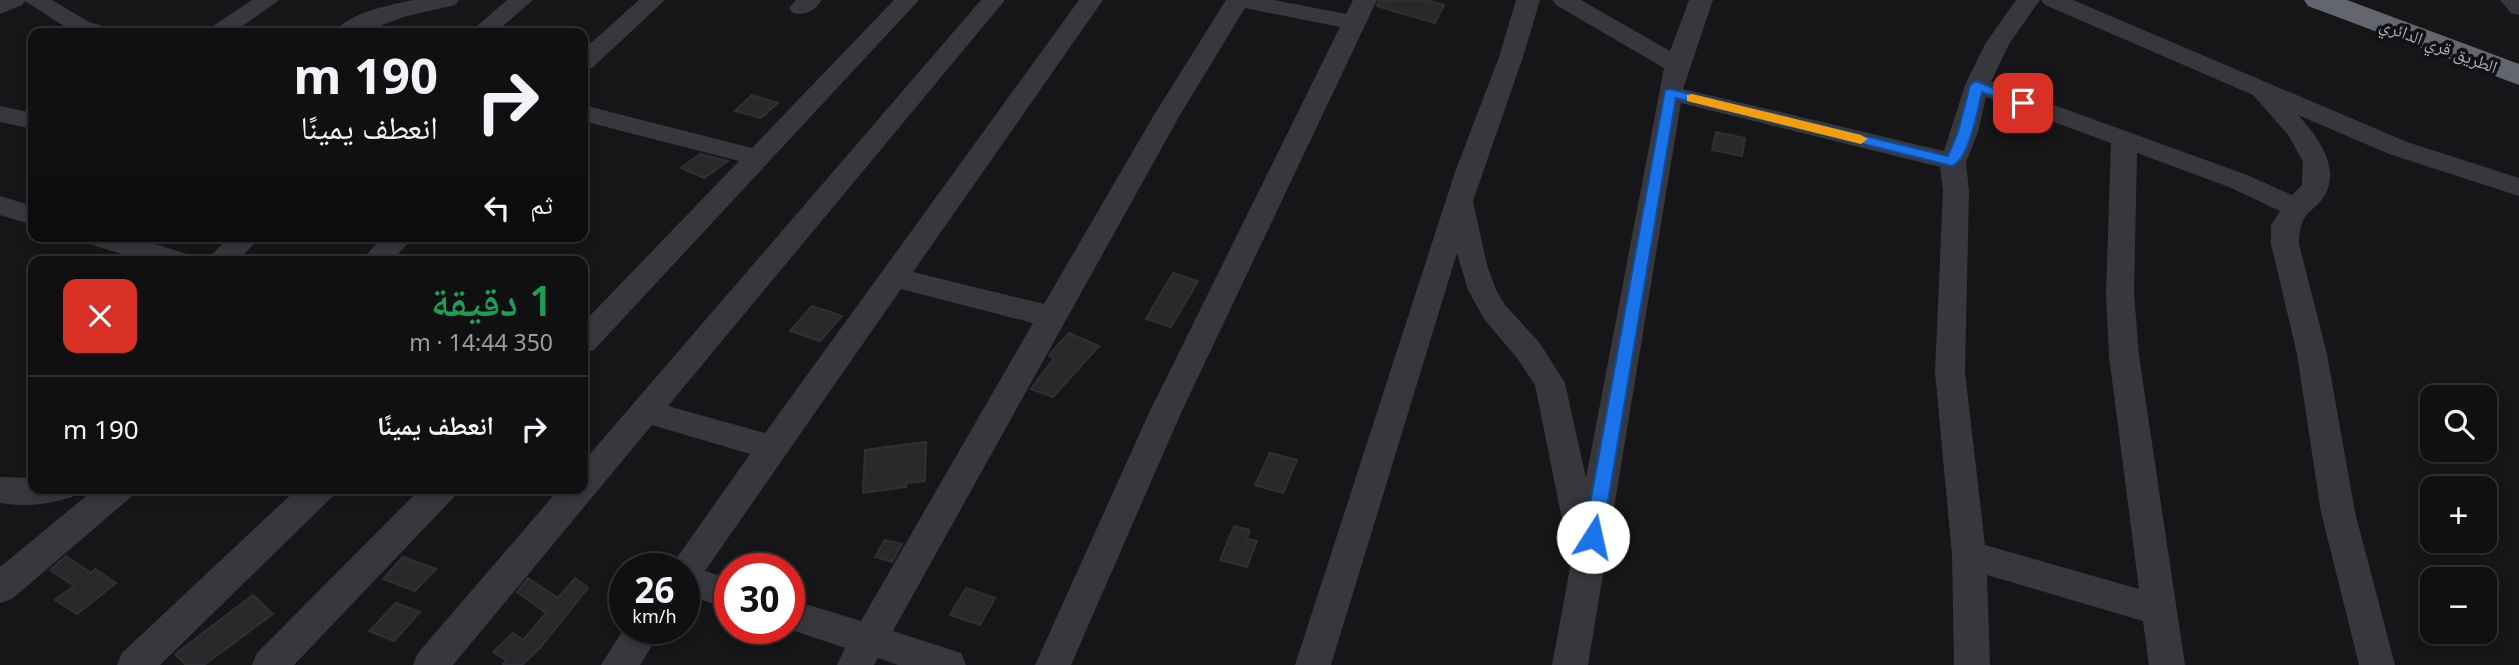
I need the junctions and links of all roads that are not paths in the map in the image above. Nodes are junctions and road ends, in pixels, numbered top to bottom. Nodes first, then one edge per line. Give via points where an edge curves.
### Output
1 (14, 0) edge
2 (36, 0) edge
3 (267, 0) edge
4 (447, 0) edge
5 (520, 0) edge
6 (653, 0) edge
7 (907, 0) edge
8 (992, 0) edge
9 (1091, 0) edge
10 (1239, 0) edge
11 (1528, 0) edge
12 (1564, 0) edge
13 (1701, 0) edge
14 (2028, 0) edge
15 (2053, 0) edge
16 (2319, 0) edge
17 (2359, 0) edge
18 (2512, 0) edge
19 (0, 7) edge
20 (2519, 8) edge
21 (1359, 12) edge
22 (84, 28) edge
23 (225, 28) edge
24 (356, 28) edge
25 (487, 28) edge
26 (588, 58) edge
27 (2519, 60) edge
28 (2519, 75) edge
29 (1674, 79) junction
30 (1976, 85) junction
31 (2260, 89) junction
32 (0, 114) edge
33 (588, 114) edge
34 (28, 120) edge
35 (2124, 141) junction
36 (758, 158) junction
37 (1952, 162) junction
38 (2519, 187) edge
39 (1461, 201) junction
40 (0, 205) edge
41 (2296, 208) junction
42 (28, 214) edge
43 (115, 242) edge
44 (241, 242) edge
45 (394, 242) edge
46 (161, 256) edge
47 (225, 256) edge
48 (380, 256) edge
49 (896, 278) junction
50 (1051, 317) junction
51 (588, 337) edge
52 (645, 411) junction
53 (773, 448) junction
54 (588, 478) edge
55 (0, 490) edge
56 (28, 492) edge
57 (112, 494) edge
58 (314, 494) edge
59 (436, 494) edge
60 (574, 494) edge
61 (698, 553) edge
62 (1969, 555) junction
63 (1588, 565) junction
64 (0, 588) edge
65 (2159, 610) junction
66 (805, 623) edge
67 (634, 644) edge
68 (862, 653) edge
69 (135, 665) edge
70 (270, 665) edge
71 (431, 665) edge
72 (619, 665) edge
73 (948, 665) edge
74 (1054, 665) edge
75 (1313, 665) edge
76 (1570, 665) edge
77 (1972, 665) edge
78 (2167, 665) edge
79 (2377, 665) edge

1 - 19 street
2 - 22 street
3 - 23 street
4 - 24 street via 382,15
5 - 25 street
6 - 26 street
7 - 36 street
8 - 52 street
9 - 49 street
10 - 21 street
10 - 50 street
11 - 39 street
12 - 29 street
13 - 29 street
14 - 30 street
15 - 31 street
16 - 28 highway, الطريق قري الدائري
17 - 27 highway
18 - 20 street
21 - 74 street via 1108,532
29 - 37 street
29 - 63 street
30 - 35 street
30 - 37 street
31 - 38 street via 2398,148
31 - 41 street via 2300,132 2316,162 2315,187
32 - 34 street
33 - 36 street
35 - 41 street via 2238,181
35 - 65 street via 2120,293 2124,356
36 - 51 street
37 - 62 street via 1956,191 1950,372
39 - 63 street via 1482,290 1550,383
39 - 75 street
40 - 42 street
41 - 79 street via 2285,225 2285,244 2312,354 2338,512
43 - 46 street
44 - 47 street
45 - 48 street
49 - 50 street
49 - 53 street
50 - 68 street
52 - 53 street
52 - 54 street
53 - 61 street
55 - 56 street
57 - 64 street
58 - 69 street
59 - 70 street
60 - 71 street
62 - 65 street
62 - 77 street
63 - 76 street
65 - 78 street
66 - 68 street
67 - 72 street
68 - 73 street

